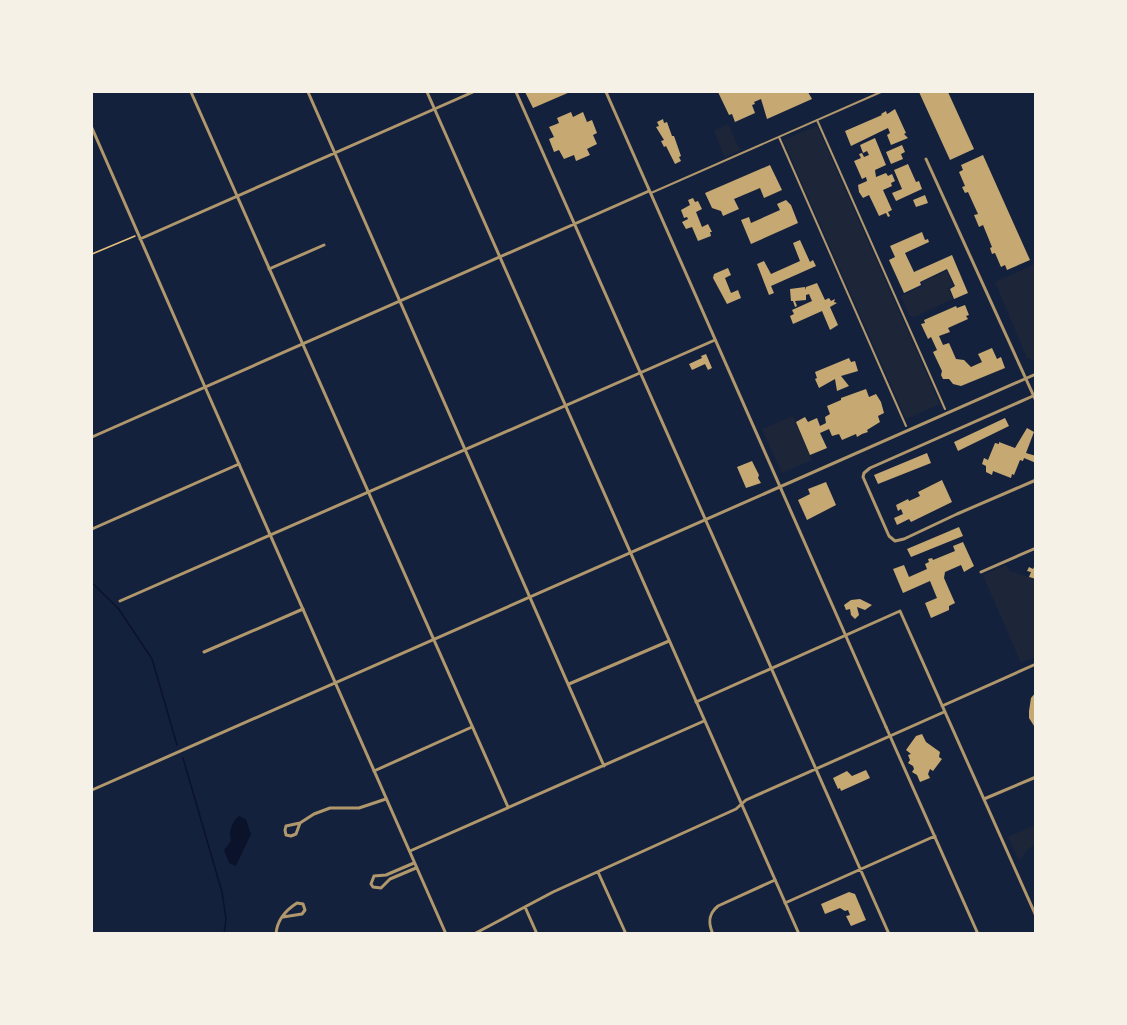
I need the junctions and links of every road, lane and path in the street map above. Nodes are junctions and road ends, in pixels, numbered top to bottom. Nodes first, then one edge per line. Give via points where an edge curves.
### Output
1 (191, 92) edge
2 (308, 92) edge
3 (427, 92) edge
4 (473, 92) edge
5 (516, 92) edge
6 (606, 92) edge
7 (881, 92) edge
8 (435, 109) junction
9 (817, 120) junction
10 (92, 128) edge
11 (779, 137) junction
12 (335, 152) junction
13 (926, 159) dead end
14 (650, 192) junction
15 (237, 196) junction
16 (575, 224) junction
17 (139, 237) junction
18 (324, 245) dead end
19 (92, 254) edge
20 (500, 257) junction
21 (269, 269) junction
22 (400, 301) junction
23 (715, 340) junction
24 (302, 344) junction
25 (640, 372) junction
26 (1035, 374) edge
27 (1025, 379) junction
28 (205, 387) junction
29 (1033, 396) junction
30 (1035, 401) edge
31 (565, 405) junction
32 (945, 409) dead end
33 (906, 426) dead end
34 (92, 437) edge
35 (465, 449) junction
36 (239, 464) junction
37 (1035, 480) edge
38 (779, 486) junction
39 (368, 492) junction
40 (705, 521) junction
41 (92, 529) edge
42 (270, 535) junction
43 (1035, 548) edge
44 (631, 554) junction
45 (981, 572) dead end
46 (530, 598) junction
47 (120, 602) dead end
48 (303, 609) junction
49 (845, 634) junction
50 (434, 640) junction
51 (669, 641) junction
52 (204, 652) dead end
53 (1035, 664) edge
54 (770, 668) junction
55 (335, 684) junction
56 (568, 684) junction
57 (696, 702) junction
58 (942, 706) junction
59 (944, 712) junction
60 (704, 721) junction
61 (472, 727) junction
62 (890, 736) junction
63 (604, 766) junction
64 (816, 768) junction
65 (374, 771) junction
66 (1035, 777) edge
67 (92, 790) edge
68 (386, 799) junction
69 (984, 799) junction
70 (741, 804) junction
71 (508, 807) junction
72 (300, 823) junction
73 (934, 836) junction
74 (410, 851) junction
75 (414, 863) junction
76 (416, 868) junction
77 (861, 869) junction
78 (598, 872) junction
79 (775, 880) junction
80 (785, 903) junction
81 (525, 907) junction
82 (1035, 916) edge
83 (282, 917) junction
84 (276, 933) edge
85 (446, 933) edge
86 (474, 933) edge
87 (537, 933) edge
88 (626, 933) edge
89 (713, 933) edge
90 (799, 933) edge
91 (890, 933) edge
92 (978, 933) edge

1 - 15 street
2 - 12 street
3 - 8 street
4 - 8 street
5 - 16 street
6 - 14 street
7 - 9 street
8 - 12 street
8 - 20 street
9 - 11 street
9 - 32 street
10 - 17 street
11 - 14 street
11 - 33 street
12 - 15 street
12 - 22 street
13 - 27 street
14 - 16 street
14 - 23 street
15 - 17 street
15 - 21 street
16 - 20 street
16 - 25 street
17 - 19 path
17 - 28 street
18 - 21 street
20 - 22 street
20 - 31 street
21 - 24 street
22 - 24 street
22 - 35 street
23 - 25 street
23 - 38 street
24 - 28 street
24 - 39 street
25 - 31 street
25 - 40 street
26 - 27 street
27 - 29 street
27 - 38 street
28 - 34 street
28 - 36 street
29 - 30 street
29 - 37 street via 870,468 863,477 889,536 895,541
31 - 35 street
31 - 44 street
35 - 39 street
35 - 46 street
36 - 41 street
36 - 42 street
38 - 40 street
38 - 49 street
39 - 42 street
39 - 50 street
40 - 44 street
40 - 54 street
42 - 47 street
42 - 48 street
43 - 45 street
44 - 46 street
44 - 51 street
46 - 50 street
46 - 56 street
48 - 52 street
48 - 55 street
49 - 54 street
49 - 58 street via 900,611
49 - 62 street
50 - 55 street
50 - 61 street
51 - 56 street
51 - 57 street
53 - 58 street
54 - 57 street
54 - 64 street
55 - 65 street
55 - 67 street
56 - 63 street
57 - 60 street
58 - 59 street
59 - 62 street
59 - 69 street
60 - 63 street
60 - 70 street
61 - 65 street
61 - 71 street
62 - 64 street
62 - 73 street
63 - 71 street
64 - 70 street
64 - 77 street
65 - 68 street
66 - 69 street
68 - 72 street via 359,808 330,808
68 - 74 street
69 - 82 street
70 - 78 street
70 - 79 street
71 - 74 street
72 - 72 street via 286,826 286,835 296,834
73 - 77 street
73 - 92 street
74 - 75 street
75 - 76 street
75 - 76 street via 386,876 374,876 371,884 381,888 390,879
76 - 85 street
77 - 80 street
77 - 91 street
78 - 81 street
78 - 88 street
79 - 80 street
79 - 89 street via 718,906 709,921
80 - 90 street
81 - 86 street
81 - 87 street
83 - 83 street via 302,914 303,904 297,903
83 - 84 street

